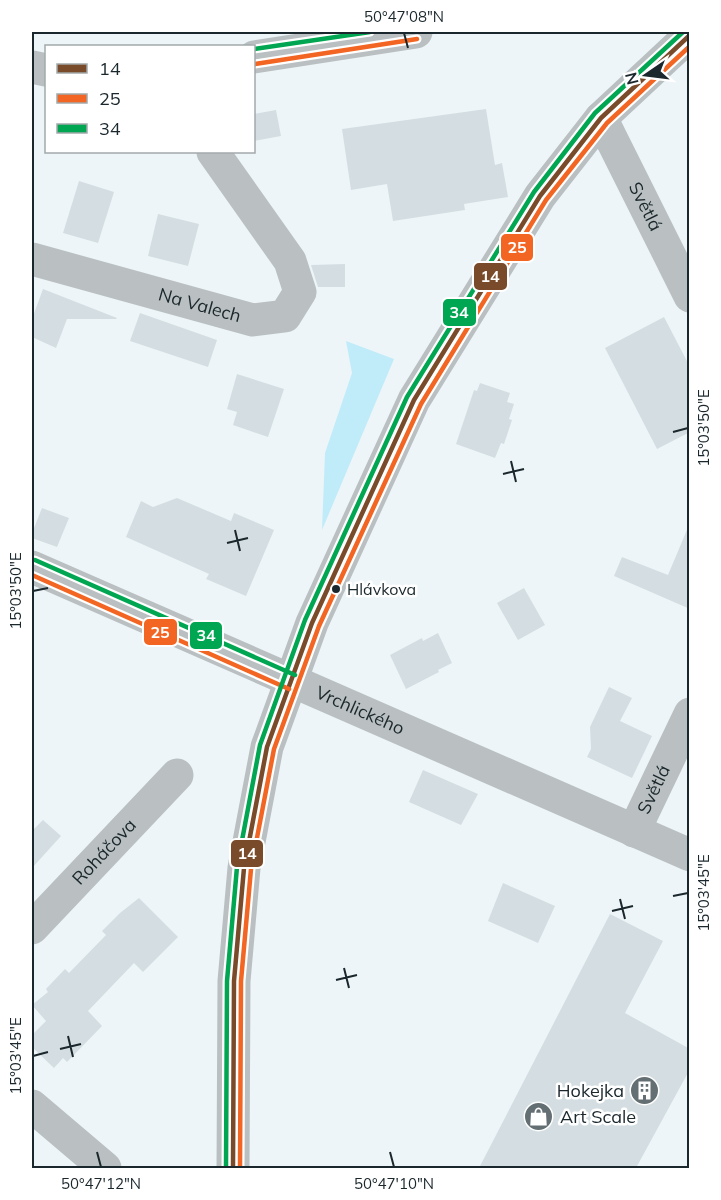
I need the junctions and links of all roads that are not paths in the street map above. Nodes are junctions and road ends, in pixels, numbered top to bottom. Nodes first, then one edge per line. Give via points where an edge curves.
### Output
1 (417, 32) edge
2 (690, 35) edge
3 (255, 57) edge
4 (601, 118) junction
5 (214, 153) edge
6 (32, 259) edge
7 (690, 296) edge
8 (32, 567) edge
9 (292, 682) junction
10 (690, 714) edge
11 (177, 775) dead end
12 (634, 831) junction
13 (690, 855) edge
14 (32, 928) edge
15 (32, 1106) edge
16 (105, 1168) edge
17 (233, 1168) edge

1 - 3 street
2 - 4 street
4 - 7 street, Světlá
4 - 9 street via 540,196 414,400 312,623
5 - 6 street, Na Valech via 290,261 300,292 285,316 253,320
8 - 9 street, Vrchlického
9 - 12 street, Vrchlického
9 - 17 street via 267,747 244,868 234,981
10 - 12 street, Světlá
11 - 14 street, Roháčova
12 - 13 street, Vrchlického
15 - 16 street

